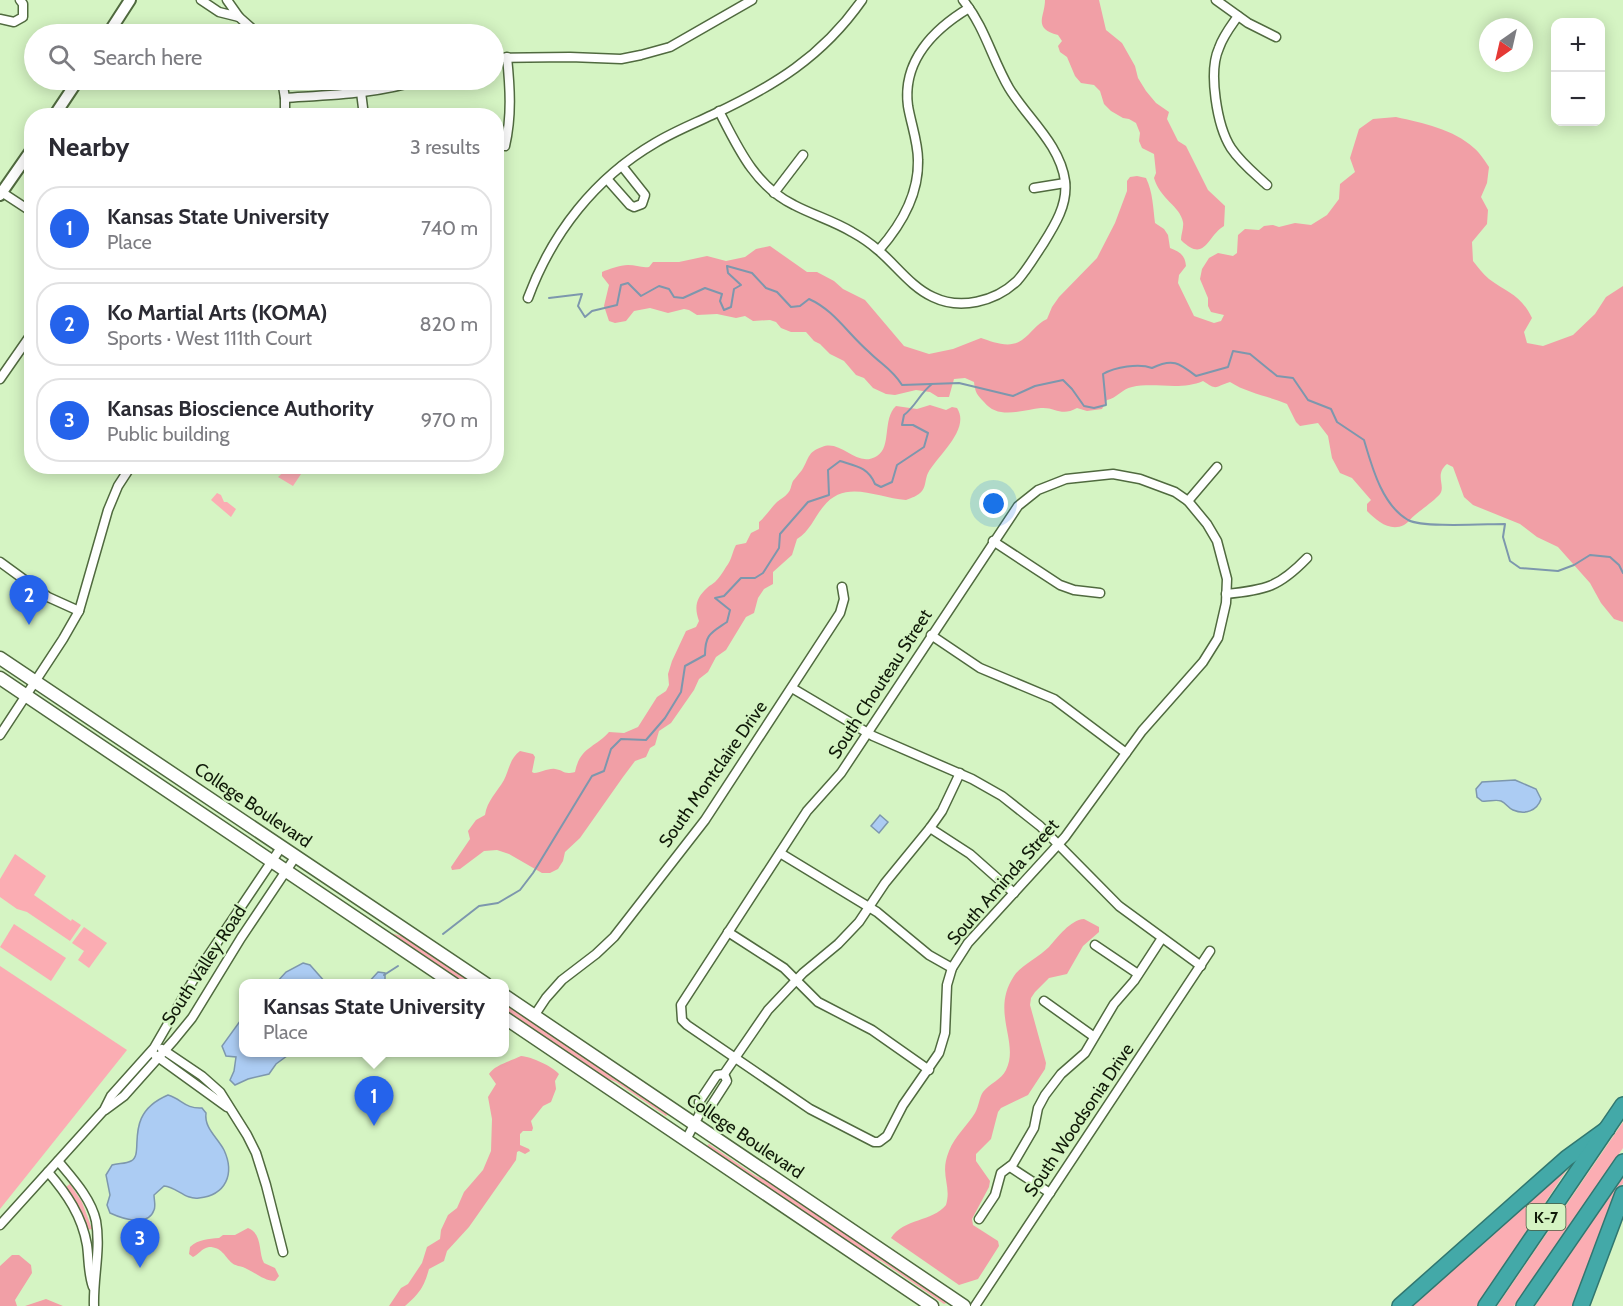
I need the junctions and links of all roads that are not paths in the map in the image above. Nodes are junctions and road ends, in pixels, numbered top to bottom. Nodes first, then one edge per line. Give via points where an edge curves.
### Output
1 (20, 0) edge
2 (130, 0) edge
3 (201, 0) edge
4 (227, 0) edge
5 (752, 0) edge
6 (862, 0) edge
7 (963, 0) edge
8 (1216, 0) edge
9 (969, 8) junction
10 (1238, 16) junction
11 (239, 17) junction
12 (0, 19) edge
13 (114, 24) edge
14 (247, 24) edge
15 (1276, 37) dead end
16 (504, 57) edge
17 (507, 57) junction
18 (71, 90) edge
19 (284, 90) edge
20 (373, 90) edge
21 (361, 92) junction
22 (285, 98) junction
23 (59, 108) edge
24 (285, 108) edge
25 (363, 108) edge
26 (719, 111) junction
27 (506, 146) dead end
28 (803, 154) dead end
29 (24, 160) edge
30 (622, 166) junction
31 (607, 179) junction
32 (1065, 183) junction
33 (1267, 185) dead end
34 (1034, 188) dead end
35 (1, 192) edge
36 (774, 193) junction
37 (24, 207) edge
38 (879, 250) junction
39 (528, 298) dead end
40 (24, 344) edge
41 (0, 379) edge
42 (1217, 467) dead end
43 (126, 474) edge
44 (1188, 501) junction
45 (993, 541) junction
46 (1217, 541) joint
47 (1307, 558) dead end
48 (0, 562) edge
49 (842, 587) dead end
50 (1100, 593) dead end
51 (1226, 594) junction
52 (79, 611) junction
53 (932, 635) junction
54 (0, 658) edge
55 (0, 678) edge
56 (35, 682) junction
57 (792, 688) junction
58 (26, 695) junction
59 (868, 734) junction
60 (0, 735) edge
61 (1126, 753) junction
62 (960, 773) junction
63 (930, 828) junction
64 (1058, 845) junction
65 (282, 846) junction
66 (780, 853) junction
67 (296, 856) junction
68 (272, 861) junction
69 (286, 871) junction
70 (1014, 892) junction
71 (869, 908) junction
72 (728, 932) junction
73 (1162, 938) junction
74 (1095, 945) dead end
75 (1210, 951) dead end
76 (1201, 966) junction
77 (952, 968) junction
78 (1138, 974) junction
79 (447, 979) edge
80 (479, 979) edge
81 (795, 981) junction
82 (509, 999) edge
83 (1044, 1001) dead end
84 (534, 1016) junction
85 (509, 1021) edge
86 (1093, 1036) junction
87 (156, 1044) junction
88 (165, 1050) junction
89 (154, 1055) junction
90 (735, 1057) junction
91 (929, 1070) junction
92 (1623, 1105) edge
93 (228, 1107) junction
94 (697, 1118) junction
95 (1607, 1129) junction
96 (686, 1140) junction
97 (58, 1161) junction
98 (1623, 1162) edge
99 (1010, 1167) junction
100 (48, 1172) junction
101 (1050, 1193) junction
102 (1623, 1194) edge
103 (979, 1219) dead end
104 (0, 1225) edge
105 (283, 1251) dead end
106 (93, 1287) junction
107 (94, 1306) edge
108 (932, 1306) edge
109 (964, 1306) edge
110 (975, 1306) edge
111 (1400, 1306) edge
112 (1486, 1306) edge
113 (1524, 1306) edge
114 (1581, 1306) edge

1 - 12 street via 22,17 14,22
2 - 13 street
3 - 11 street via 219,12
4 - 11 street
5 - 17 street via 670,47 641,55 621,59
6 - 26 street via 845,24 813,56 774,83
7 - 9 street
8 - 10 street
9 - 32 street via 1008,87 1052,147
9 - 38 street via 932,37 914,62 908,104 917,145 917,176 904,216
10 - 15 street
10 - 33 street via 1215,59 1221,123 1226,140 1238,157
11 - 14 street
16 - 17 street
17 - 27 street via 510,127
18 - 23 street
19 - 22 street
20 - 21 street
21 - 22 street
21 - 25 street
22 - 24 street
26 - 30 street via 654,143
26 - 36 street via 744,159
28 - 36 street
29 - 35 street
30 - 31 street
30 - 31 street via 645,195 642,204 630,205
31 - 39 street via 582,202 563,228
32 - 34 street
32 - 38 street via 1054,227 1027,268 1005,290 978,302 961,304 933,297
35 - 37 street
36 - 38 street via 843,226
40 - 41 street
42 - 44 street
43 - 52 street via 108,510
44 - 45 street, South Chouteau Street via 1162,486 1113,474 1066,479 1038,490 1017,506
44 - 46 street, South Chouteau Street
45 - 50 street via 1050,581 1074,590
45 - 53 street, South Chouteau Street
46 - 51 street, South Aminda Street via 1227,579
47 - 51 street via 1280,583 1258,591
48 - 52 street via 48,597
49 - 57 street, South Montclaire Drive via 840,613
51 - 61 street, South Aminda Street via 1218,638 1203,662
52 - 56 street
53 - 59 street, South Chouteau Street
53 - 61 street via 980,668 1054,699
54 - 56 main road, College Boulevard
55 - 58 main road, College Boulevard
56 - 58 street
56 - 65 main road, College Boulevard
57 - 59 street
57 - 84 street, South Montclaire Drive via 705,820 614,937 562,980
58 - 60 street
58 - 68 main road, College Boulevard
59 - 62 street
59 - 66 street, South Chouteau Street
61 - 64 street, South Aminda Street
62 - 63 street
62 - 64 street via 1002,796
63 - 70 street via 970,854
63 - 71 street
64 - 70 street, South Aminda Street
64 - 73 street via 1119,906
65 - 67 main road, College Boulevard
65 - 68 street, South Valley Road
66 - 71 street
66 - 72 street, South Chouteau Street
67 - 69 street, South Valley Road
67 - 80 main road, College Boulevard
68 - 69 main road, College Boulevard
68 - 87 street, South Valley Road via 202,965
69 - 79 main road, College Boulevard
69 - 88 street, South Valley Road via 192,1018
70 - 77 street, South Aminda Street via 968,943
71 - 77 street
71 - 81 street via 846,937
72 - 81 street via 784,968
72 - 90 street, South Chouteau Street via 680,1012 687,1025
73 - 76 street
73 - 78 street
74 - 78 street
75 - 76 street, South Woodsonia Drive
76 - 101 street, South Woodsonia Drive
77 - 91 street, South Aminda Street via 947,985 945,1033
78 - 86 street
81 - 90 street via 768,1010
81 - 91 street via 818,1002 872,1029
82 - 84 main road, College Boulevard
83 - 86 street
84 - 94 main road, College Boulevard
85 - 96 main road, College Boulevard
86 - 99 street via 1085,1053 1045,1095 1034,1128
87 - 88 street
87 - 89 street, South Valley Road
88 - 89 street, South Valley Road
88 - 93 street via 220,1092
89 - 93 street
89 - 97 street, South Valley Road via 111,1096 105,1110
90 - 91 street, South Aminda Street via 810,1109 874,1142 887,1136
90 - 94 street via 699,1102
92 - 95 highway, K-7
93 - 105 street via 256,1153
94 - 96 street
94 - 109 main road, College Boulevard
95 - 111 highway via 1567,1158
95 - 112 highway, K-7
96 - 108 main road, College Boulevard
97 - 100 street, South Valley Road
97 - 106 street via 79,1188 96,1221
98 - 113 highway, K-7
99 - 101 street
99 - 103 street via 1001,1173 995,1195
100 - 104 street, South Valley Road
100 - 106 street via 80,1218
101 - 110 street, South Woodsonia Drive
102 - 114 highway
106 - 107 street

